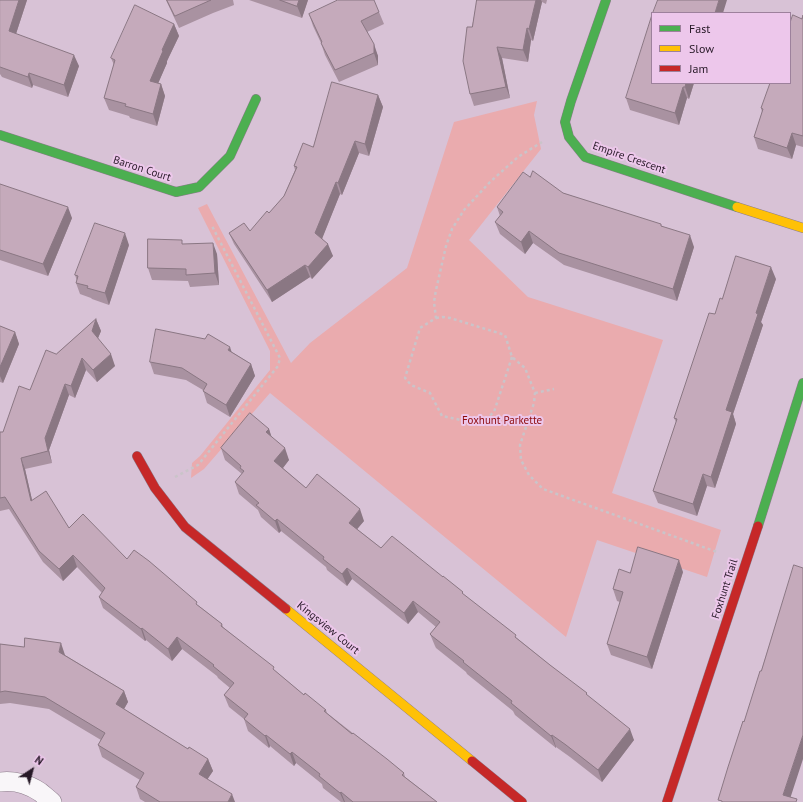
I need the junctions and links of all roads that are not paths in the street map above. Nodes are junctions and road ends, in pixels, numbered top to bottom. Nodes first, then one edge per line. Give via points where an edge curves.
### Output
1 (606, 0) edge
2 (256, 99) dead end
3 (0, 135) edge
4 (803, 228) edge
5 (803, 383) edge
6 (137, 456) dead end
7 (0, 782) edge
8 (52, 802) edge
9 (522, 802) edge
10 (667, 802) edge

1 - 4 street, Empire Crescent via 565,122 569,137 585,157
2 - 3 street, Barron Court via 230,156 200,187 176,192
5 - 10 street, Foxhunt Trail
6 - 9 street, Kingsview Court via 155,488 186,528
7 - 8 street via 8,780 22,784 39,791

